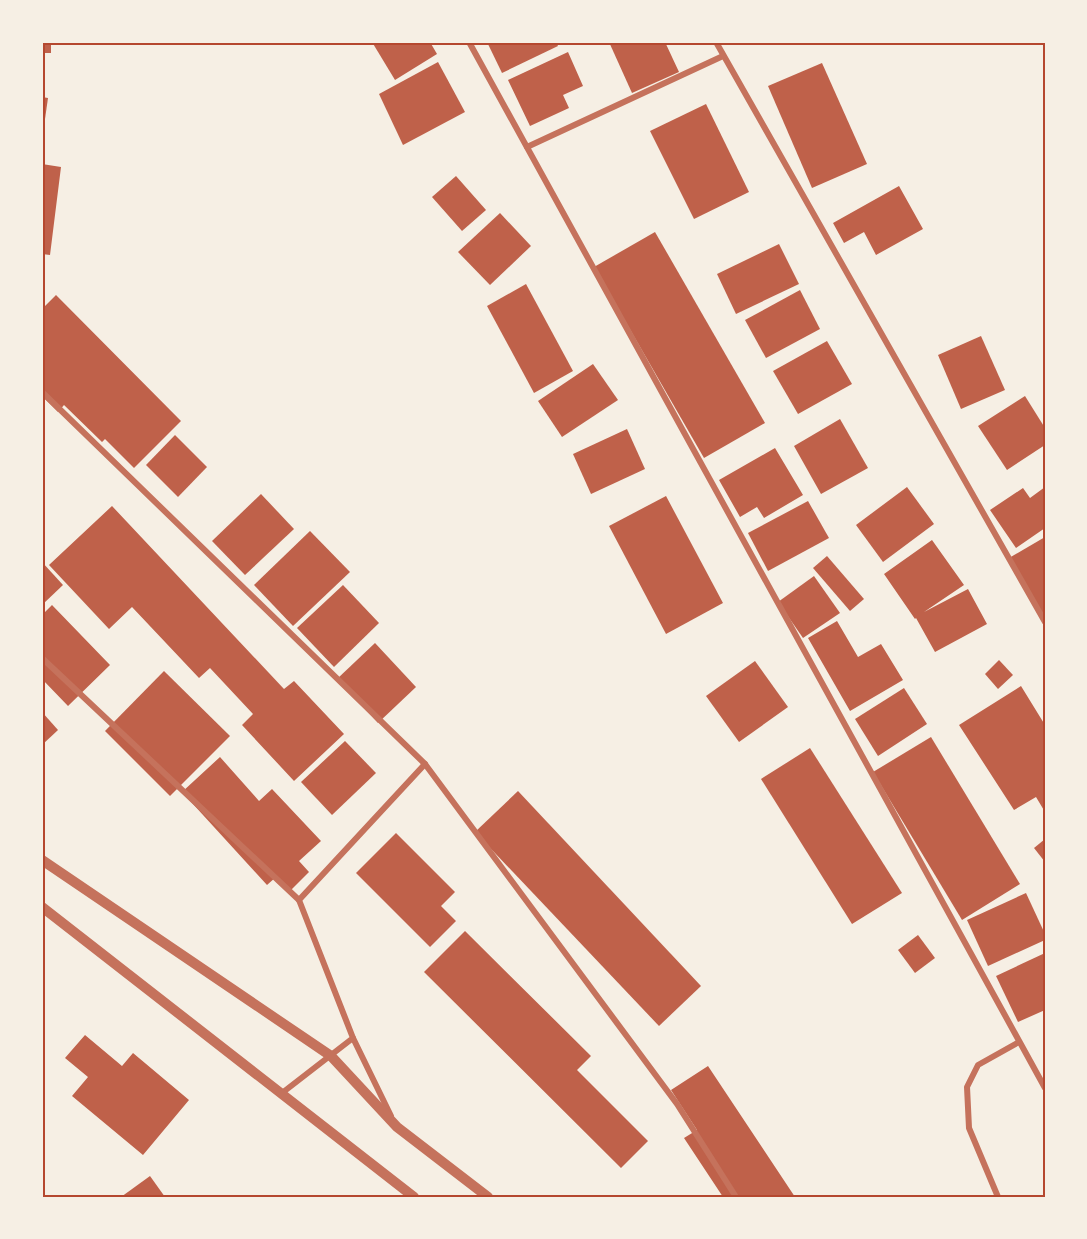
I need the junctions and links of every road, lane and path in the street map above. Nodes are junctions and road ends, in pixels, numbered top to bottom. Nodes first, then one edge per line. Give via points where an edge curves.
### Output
1 (469, 42) edge
2 (716, 42) edge
3 (723, 56) junction
4 (527, 147) junction
5 (42, 392) edge
6 (1045, 622) edge
7 (42, 658) edge
8 (425, 764) junction
9 (42, 860) edge
10 (299, 900) junction
11 (42, 907) edge
12 (353, 1038) junction
13 (1019, 1042) junction
14 (331, 1056) junction
15 (1045, 1088) edge
16 (282, 1093) junction
17 (397, 1127) junction
18 (414, 1197) edge
19 (488, 1197) edge
20 (735, 1197) edge
21 (998, 1197) edge

1 - 4 street
2 - 3 street
3 - 4 street
3 - 6 street
4 - 13 street
5 - 8 street
7 - 10 street
8 - 10 street
8 - 20 street via 677,1104
9 - 14 street
10 - 12 street
11 - 16 street
12 - 14 street
12 - 17 street
13 - 15 street
13 - 21 street via 978,1065 967,1087 969,1128
14 - 16 street
14 - 17 street
16 - 18 street
17 - 19 street

